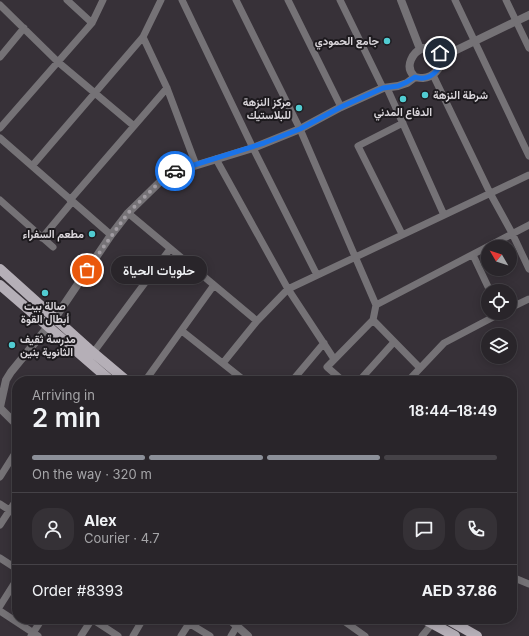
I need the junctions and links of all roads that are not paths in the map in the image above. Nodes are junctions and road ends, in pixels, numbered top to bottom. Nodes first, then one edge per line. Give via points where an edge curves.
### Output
1 (67, 0) edge
2 (103, 0) edge
3 (161, 0) edge
4 (182, 0) edge
5 (236, 0) edge
6 (288, 0) edge
7 (340, 0) edge
8 (401, 0) edge
9 (455, 0) edge
10 (506, 0) edge
11 (0, 5) edge
12 (529, 15) edge
13 (516, 21) junction
14 (92, 23) junction
15 (24, 28) junction
16 (143, 37) junction
17 (475, 42) junction
18 (529, 48) edge
19 (420, 49) junction
20 (444, 56) junction
21 (0, 57) edge
22 (58, 62) junction
23 (433, 75) junction
24 (415, 77) junction
25 (167, 88) junction
26 (385, 88) junction
27 (95, 93) junction
28 (341, 107) junction
29 (403, 123) junction
30 (134, 126) junction
31 (0, 128) edge
32 (300, 129) junction
33 (0, 138) edge
34 (253, 148) junction
35 (529, 156) edge
36 (216, 159) junction
37 (196, 165) junction
38 (32, 166) junction
39 (529, 175) edge
40 (490, 193) junction
41 (0, 200) edge
42 (71, 201) junction
43 (128, 213) junction
44 (444, 215) junction
45 (529, 225) edge
46 (512, 233) junction
47 (402, 234) junction
48 (111, 235) junction
49 (42, 238) junction
50 (53, 247) dead end
51 (170, 249) junction
52 (473, 255) junction
53 (355, 257) junction
54 (0, 269) edge
55 (529, 269) edge
56 (317, 275) junction
57 (487, 284) edge
58 (0, 285) edge
59 (214, 286) junction
60 (288, 289) junction
61 (529, 299) edge
62 (376, 305) junction
63 (517, 305) edge
64 (54, 318) junction
65 (372, 320) junction
66 (487, 320) edge
67 (257, 321) junction
68 (48, 326) junction
69 (182, 330) junction
70 (394, 342) junction
71 (324, 343) junction
72 (93, 353) junction
73 (334, 359) junction
74 (222, 363) junction
75 (420, 368) junction
76 (103, 376) edge
77 (121, 376) edge
78 (149, 376) edge
79 (238, 376) edge
80 (296, 376) edge
81 (337, 376) edge
82 (363, 376) edge
83 (413, 376) edge
84 (0, 407) edge
85 (12, 420) edge
86 (12, 458) edge
87 (0, 476) edge
88 (0, 504) edge
89 (12, 507) edge
90 (10, 510) junction
91 (0, 525) edge
92 (0, 558) edge
93 (12, 566) edge
94 (517, 579) edge
95 (529, 584) edge
96 (12, 588) edge
97 (0, 606) edge
98 (0, 611) edge
99 (12, 619) edge
100 (18, 624) edge
101 (40, 624) edge
102 (89, 624) edge
103 (100, 624) edge
104 (140, 624) edge
105 (188, 624) edge
106 (194, 624) edge
107 (235, 624) edge
108 (348, 624) edge
109 (427, 624) edge
110 (432, 624) edge
111 (456, 624) edge
112 (237, 626) junction
113 (34, 635) edge
114 (81, 636) edge
115 (118, 636) edge
116 (133, 636) edge
117 (181, 636) edge
118 (210, 636) edge
119 (232, 636) edge
120 (248, 636) edge
121 (365, 636) edge
122 (422, 636) edge
123 (455, 636) edge
124 (477, 636) edge

1 - 14 street
2 - 14 street
3 - 16 street
4 - 34 street
5 - 32 street
6 - 28 street
7 - 26 street
8 - 19 street
9 - 17 street
10 - 13 street
11 - 15 street
12 - 13 street
13 - 17 street
13 - 18 street
14 - 22 street
15 - 21 street
15 - 22 street
16 - 25 street
16 - 27 street
17 - 20 street
17 - 35 street
19 - 20 street via 428,48
19 - 24 street via 411,59 411,71
20 - 23 street
22 - 27 street
22 - 31 street
23 - 24 street
23 - 40 street
24 - 26 street
25 - 30 street
25 - 37 street
26 - 28 street
26 - 29 street
27 - 30 street
27 - 38 street
28 - 32 street
29 - 44 street
29 - 47 street via 358,146
30 - 42 street
32 - 34 street
32 - 53 street
33 - 38 street
34 - 36 street
34 - 56 street
36 - 37 street
36 - 60 street
37 - 43 street via 168,174
38 - 42 street
39 - 40 street
40 - 44 street
40 - 46 street
41 - 49 street
42 - 48 street
42 - 49 street
43 - 48 street
43 - 51 street
44 - 47 street
45 - 46 street
46 - 52 street
46 - 55 street
47 - 53 street
48 - 64 street
49 - 50 street
51 - 59 street
51 - 72 street
52 - 57 street
52 - 62 street
53 - 56 street
53 - 62 street
54 - 64 main road
56 - 60 street
58 - 68 main road
59 - 67 street
59 - 69 street
60 - 67 street
60 - 71 street
61 - 63 street
62 - 65 street
64 - 68 street
64 - 72 main road
65 - 70 street
65 - 73 street
66 - 75 street via 444,343
67 - 74 street
68 - 76 main road
68 - 84 street via 6,380
69 - 74 street
69 - 78 street
70 - 75 street
70 - 82 street
71 - 73 street
71 - 80 street
72 - 77 main road
73 - 81 street via 327,367
74 - 79 street
75 - 83 street
84 - 85 street
86 - 87 street
88 - 90 street
89 - 90 street
90 - 91 street
92 - 93 street
94 - 95 street
96 - 97 street
98 - 99 street
100 - 113 street
101 - 113 street
102 - 114 street
103 - 115 street
104 - 116 street
105 - 117 street
106 - 118 street
107 - 112 street
108 - 121 street
109 - 122 street
110 - 123 main road
111 - 124 main road
112 - 119 street
112 - 120 street

